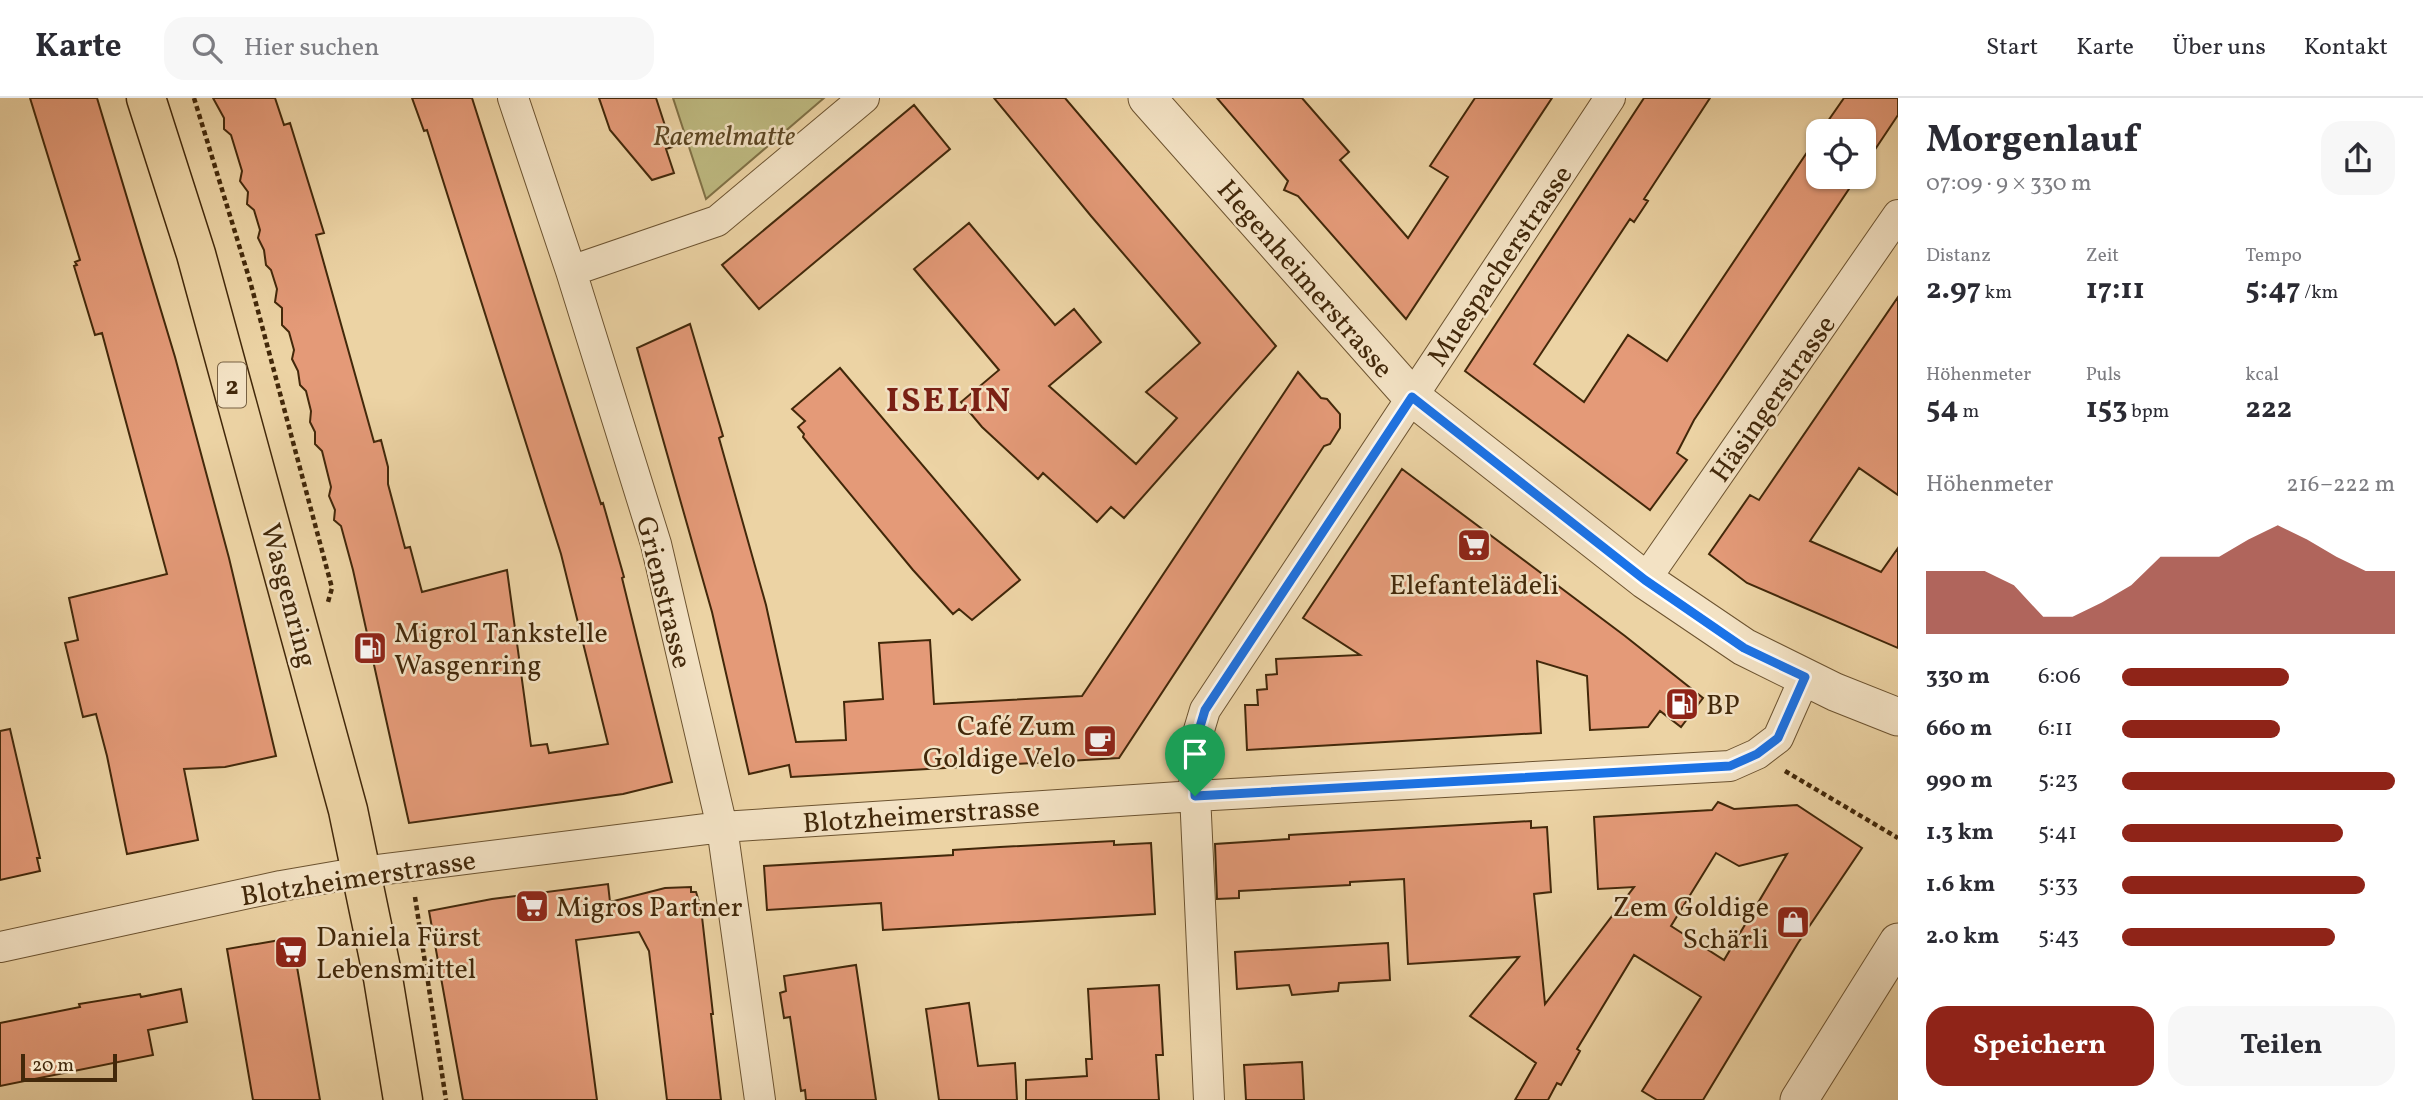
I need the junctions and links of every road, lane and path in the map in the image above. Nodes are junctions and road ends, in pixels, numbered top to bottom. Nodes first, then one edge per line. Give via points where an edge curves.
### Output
1 (146, 98) edge
2 (194, 98) edge
3 (513, 98) edge
4 (864, 98) edge
5 (1147, 98) edge
6 (1610, 98) edge
7 (1898, 215) edge
8 (571, 271) junction
9 (1412, 397) junction
10 (1645, 580) junction
11 (326, 612) dead end
12 (1805, 677) junction
13 (1898, 718) edge
14 (1757, 754) junction
15 (1195, 796) junction
16 (722, 827) junction
17 (1898, 838) edge
18 (411, 867) junction
19 (362, 872) junction
20 (1898, 942) edge
21 (0, 947) edge
22 (402, 1100) edge
23 (446, 1100) edge
24 (760, 1100) edge
25 (1209, 1100) edge
26 (1799, 1100) edge

1 - 19 main road, Wasgenring / 2 via 196,254 341,780
2 - 11 path via 250,281 332,588
3 - 8 street, Grienstrasse
4 - 8 street via 717,221
5 - 9 street, Hegenheimerstrasse
6 - 9 street, Muespacherstrasse
7 - 10 street, Häsingerstrasse
8 - 16 street, Grienstrasse via 656,544
9 - 10 street, Hegenheimerstrasse
9 - 15 street, Muespacherstrasse via 1205,710 1193,750
10 - 12 street, Hegenheimerstrasse via 1744,648
12 - 13 street, Hegenheimerstrasse
12 - 14 street, Blotzheimerstrasse via 1778,738
14 - 15 street, Blotzheimerstrasse via 1730,766
14 - 17 path
15 - 16 street, Blotzheimerstrasse
15 - 25 street, Muespacherstrasse
16 - 18 street, Blotzheimerstrasse
16 - 24 street, Grienstrasse
18 - 19 street, Blotzheimerstrasse
18 - 23 path
19 - 21 street, Blotzheimerstrasse
19 - 22 main road, Wasgenring / 2
20 - 26 street

